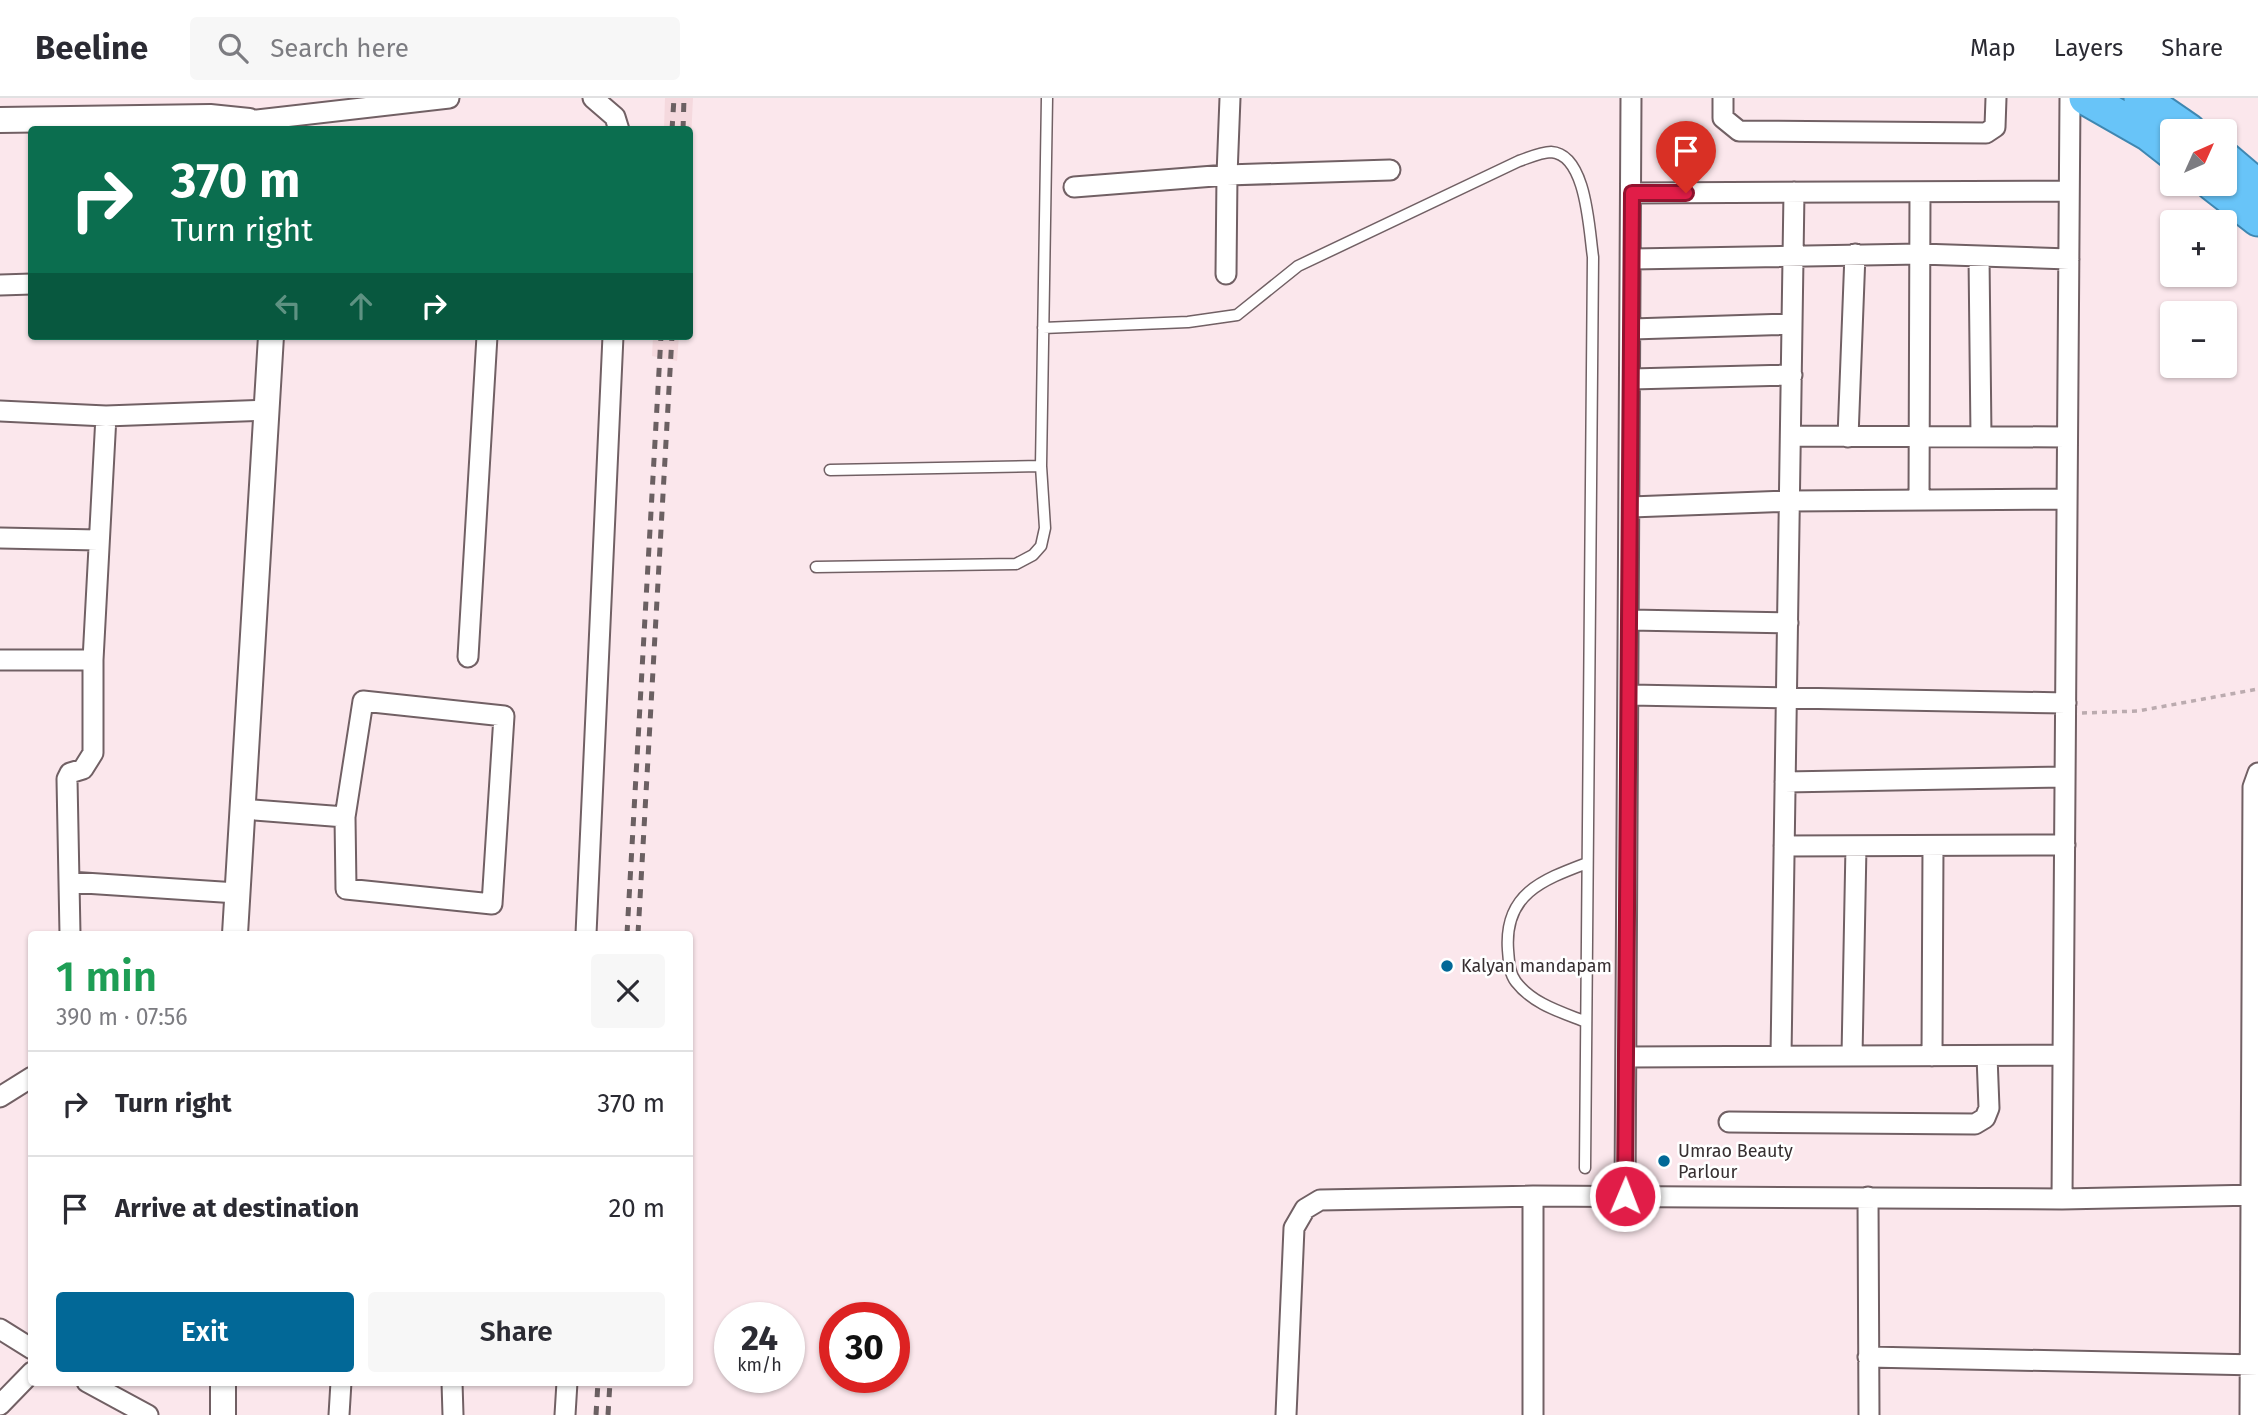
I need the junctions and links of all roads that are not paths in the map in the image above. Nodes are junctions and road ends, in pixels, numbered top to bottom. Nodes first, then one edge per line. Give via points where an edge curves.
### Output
1 (449, 98) edge
2 (593, 98) edge
3 (1047, 98) edge
4 (1230, 98) edge
5 (1631, 98) edge
6 (1723, 98) edge
7 (1996, 98) edge
8 (2070, 98) edge
9 (2086, 98) edge
10 (2141, 98) edge
11 (2172, 119) edge
12 (0, 120) edge
13 (254, 125) edge
14 (618, 126) edge
15 (2160, 143) edge
16 (2237, 169) edge
17 (1390, 170) dead end
18 (1227, 175) junction
19 (1074, 187) dead end
20 (2258, 187) edge
21 (2069, 191) junction
22 (1794, 192) junction
23 (1920, 192) junction
24 (1632, 193) junction
25 (2228, 196) edge
26 (2258, 219) edge
27 (1856, 254) junction
28 (1920, 254) junction
29 (1793, 255) junction
30 (1979, 256) junction
31 (1632, 259) junction
32 (2068, 259) junction
33 (1226, 274) dead end
34 (28, 284) edge
35 (0, 285) edge
36 (1792, 324) junction
37 (1043, 328) junction
38 (1632, 329) junction
39 (271, 340) edge
40 (488, 340) edge
41 (613, 340) edge
42 (1792, 375) junction
43 (1631, 379) junction
44 (268, 410) junction
45 (0, 411) edge
46 (106, 416) junction
47 (1791, 436) junction
48 (1847, 436) junction
49 (1919, 437) junction
50 (1981, 437) junction
51 (2067, 437) junction
52 (1041, 466) junction
53 (830, 470) dead end
54 (2067, 499) junction
55 (1919, 500) junction
56 (1790, 501) junction
57 (1631, 507) junction
58 (0, 538) edge
59 (98, 540) junction
60 (816, 567) dead end
61 (1630, 620) junction
62 (1788, 624) junction
63 (467, 657) dead end
64 (0, 660) edge
65 (93, 660) junction
66 (1630, 695) junction
67 (1786, 697) junction
68 (2066, 708) junction
69 (2258, 773) edge
70 (2065, 777) junction
71 (1785, 782) junction
72 (242, 809) junction
73 (345, 817) junction
74 (2065, 845) junction
75 (1784, 846) junction
76 (1856, 846) junction
77 (1933, 846) junction
78 (1587, 863) junction
79 (69, 882) junction
80 (237, 892) junction
81 (70, 931) edge
82 (234, 931) edge
83 (586, 931) edge
84 (1586, 1022) junction
85 (2255, 1025) edge
86 (2063, 1055) junction
87 (1781, 1056) junction
88 (1852, 1056) junction
89 (1932, 1056) junction
90 (1987, 1056) junction
91 (1628, 1057) junction
92 (28, 1079) edge
93 (0, 1097) edge
94 (1729, 1122) dead end
95 (1585, 1168) dead end
96 (2254, 1195) edge
97 (1534, 1196) junction
98 (1625, 1196) junction
99 (1868, 1197) junction
100 (2062, 1199) junction
101 (0, 1329) edge
102 (28, 1346) edge
103 (1868, 1357) junction
104 (2254, 1364) edge
105 (28, 1376) edge
106 (94, 1386) edge
107 (223, 1386) edge
108 (341, 1386) edge
109 (452, 1386) edge
110 (567, 1386) edge
111 (0, 1405) edge
112 (148, 1415) edge
113 (223, 1415) edge
114 (339, 1415) edge
115 (453, 1415) edge
116 (565, 1415) edge
117 (1286, 1415) edge
118 (1533, 1415) edge
119 (1869, 1415) edge
120 (2250, 1415) edge

1 - 13 street
2 - 14 street via 615,117
3 - 37 lane
4 - 18 street
5 - 24 street
6 - 7 street via 1723,118 1739,131 1986,133 1995,127
8 - 21 street
9 - 15 highway
10 - 11 highway
12 - 13 street via 210,117
16 - 20 highway
17 - 18 street
18 - 19 street
18 - 33 street
21 - 23 street
21 - 32 street
22 - 23 street
22 - 24 street
22 - 29 street
23 - 28 street
24 - 31 street
25 - 26 highway
27 - 28 street
27 - 29 street
27 - 48 street
28 - 30 street
28 - 49 street
29 - 31 street
29 - 36 street
30 - 32 street
30 - 50 street
31 - 38 street
32 - 51 street
34 - 35 street
36 - 38 street
36 - 42 street
37 - 52 lane
37 - 78 lane via 1188,323 1237,315 1298,266 1519,161 1550,152 1572,164 1581,182 1592,257
38 - 43 street
39 - 44 street
40 - 63 street
41 - 83 street
42 - 43 street
42 - 47 street
43 - 57 street
44 - 46 street
44 - 72 street
45 - 46 street
46 - 59 street
47 - 48 street
47 - 56 street
48 - 49 street
49 - 50 street
49 - 55 street
50 - 51 street
51 - 54 street
52 - 53 lane
52 - 60 lane via 1045,528 1041,546 1016,564
54 - 55 street
54 - 68 street
55 - 56 street
56 - 57 street
56 - 62 street
57 - 61 street
58 - 59 street
59 - 65 street
61 - 62 street
61 - 66 street
62 - 67 street
64 - 65 street
65 - 79 street via 93,753 83,769 67,779
66 - 67 street
66 - 91 street
67 - 68 street
67 - 71 street
68 - 70 street
69 - 85 street via 2253,787
70 - 71 street
70 - 74 street
71 - 75 street
72 - 73 street
72 - 80 street
73 - 73 street via 363,701 504,716 492,904 346,889
74 - 77 street
74 - 86 street
75 - 76 street
75 - 87 street
76 - 77 street
76 - 88 street
77 - 89 street
78 - 84 lane
78 - 84 lane via 1549,877 1530,891 1510,916 1508,932 1511,974 1516,982 1550,1008
79 - 80 street
79 - 81 street
80 - 82 street
84 - 95 lane
85 - 96 street
86 - 90 street
86 - 100 street
87 - 88 street
87 - 91 street
88 - 89 street
89 - 90 street
90 - 94 street via 1989,1108 1985,1118 1975,1124
91 - 98 street
92 - 93 street
96 - 100 street
96 - 104 street
97 - 98 street
97 - 117 street via 1329,1199 1305,1209 1294,1228
97 - 118 street
98 - 99 street
99 - 100 street
99 - 103 street
101 - 102 street
103 - 104 street
103 - 119 street
104 - 120 street
105 - 111 street
106 - 112 street
107 - 113 street
108 - 114 street
109 - 115 street
110 - 116 street

